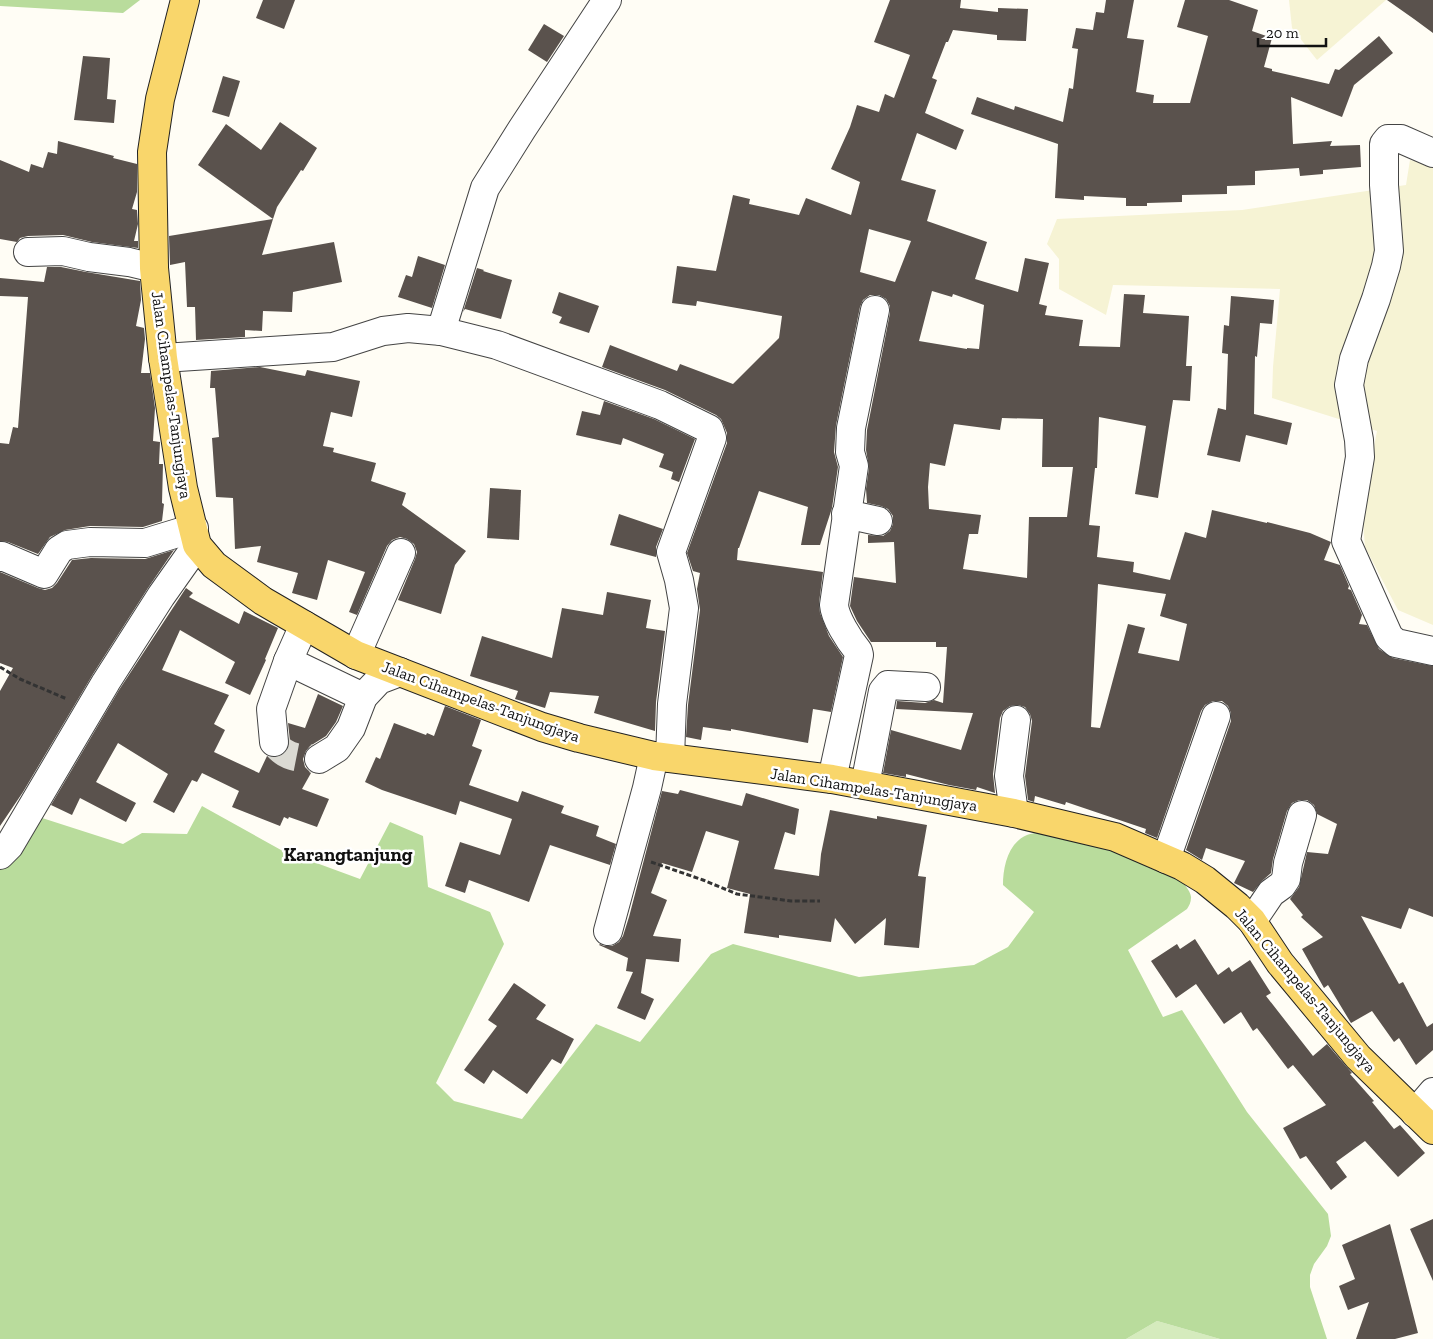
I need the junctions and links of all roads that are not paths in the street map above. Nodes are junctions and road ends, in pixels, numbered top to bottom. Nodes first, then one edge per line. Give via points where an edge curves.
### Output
1 (185, 0) edge
2 (607, 0) edge
3 (1433, 153) edge
4 (28, 252) dead end
5 (154, 268) junction
6 (875, 310) dead end
7 (440, 331) junction
8 (163, 358) junction
9 (846, 514) junction
10 (878, 521) dead end
11 (196, 536) junction
12 (401, 553) dead end
13 (0, 558) edge
14 (304, 625) junction
15 (1433, 651) edge
16 (356, 655) junction
17 (288, 661) junction
18 (400, 672) junction
19 (926, 687) dead end
20 (363, 697) junction
21 (1216, 716) dead end
22 (1016, 720) dead end
23 (274, 742) dead end
24 (662, 757) junction
25 (319, 759) tunnel mouth
26 (832, 779) junction
27 (864, 784) junction
28 (1014, 813) junction
29 (1302, 815) dead end
30 (0, 855) edge
31 (1166, 859) junction
32 (1252, 921) junction
33 (608, 931) dead end
34 (1433, 1092) edge
35 (1424, 1121) edge

1 - 5 main road, Jalan Cihampelas-Tanjungjaya via 160,99 152,152
2 - 7 street via 485,188
3 - 15 street via 1401,139 1388,139 1384,144 1389,251 1354,359 1349,385 1360,457 1346,541 1389,637 1396,643
4 - 5 street via 63,251
5 - 8 main road, Jalan Cihampelas-Tanjungjaya
6 - 9 street via 851,428 850,452 854,466
7 - 8 street via 408,328 383,331 333,347
7 - 24 street via 497,345 660,406 709,429 712,438 671,552 684,608
8 - 11 main road, Jalan Cihampelas-Tanjungjaya via 183,488
9 - 10 street
9 - 26 street via 834,604 839,623 859,655
11 - 13 street via 145,543 67,545 59,550 44,574 2,556
11 - 14 main road, Jalan Cihampelas-Tanjungjaya via 214,565 264,602
11 - 30 street via 9,846
12 - 16 street
14 - 16 main road, Jalan Cihampelas-Tanjungjaya
14 - 17 street
16 - 18 main road, Jalan Cihampelas-Tanjungjaya
17 - 20 street
17 - 23 street via 271,708
18 - 20 street via 379,680
18 - 24 main road, Jalan Cihampelas-Tanjungjaya via 542,727
19 - 27 street via 895,684 888,685 883,691
20 - 25 street via 351,728 336,748
21 - 31 street
22 - 28 street via 1009,776
24 - 26 main road, Jalan Cihampelas-Tanjungjaya
24 - 33 street via 647,788
26 - 27 main road, Jalan Cihampelas-Tanjungjaya
27 - 28 main road, Jalan Cihampelas-Tanjungjaya
28 - 31 main road, Jalan Cihampelas-Tanjungjaya via 1114,837
29 - 32 street via 1286,879 1271,893
31 - 32 main road, Jalan Cihampelas-Tanjungjaya via 1205,880
32 - 35 main road, Jalan Cihampelas-Tanjungjaya via 1280,964 1358,1057
34 - 35 street

